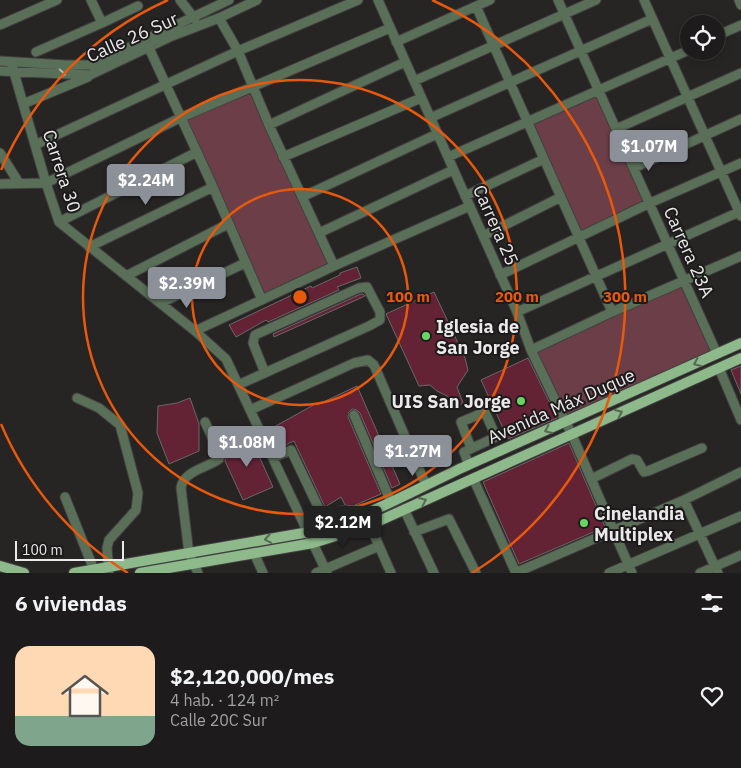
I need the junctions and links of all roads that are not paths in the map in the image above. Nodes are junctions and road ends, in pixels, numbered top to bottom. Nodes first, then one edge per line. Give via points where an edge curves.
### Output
1 (57, 0) edge
2 (91, 0) edge
3 (180, 0) edge
4 (229, 0) edge
5 (257, 0) edge
6 (358, 0) edge
7 (378, 0) edge
8 (490, 0) edge
9 (558, 0) edge
10 (596, 0) edge
11 (644, 0) edge
12 (739, 0) edge
13 (741, 5) edge
14 (138, 6) dead end
15 (476, 6) junction
16 (564, 14) junction
17 (192, 16) junction
18 (219, 18) junction
19 (652, 19) junction
20 (102, 24) junction
21 (741, 24) edge
22 (0, 25) edge
23 (200, 25) junction
24 (390, 28) junction
25 (725, 32) edge
26 (396, 42) junction
27 (494, 46) junction
28 (149, 48) junction
29 (581, 50) junction
30 (238, 51) junction
31 (36, 52) dead end
32 (680, 54) edge
33 (670, 59) junction
34 (0, 61) edge
35 (11, 62) junction
36 (405, 62) junction
37 (0, 71) edge
38 (13, 72) junction
39 (741, 72) edge
40 (90, 76) junction
41 (414, 81) junction
42 (510, 82) junction
43 (166, 84) junction
44 (254, 88) junction
45 (599, 90) junction
46 (421, 98) junction
47 (688, 98) junction
48 (24, 104) junction
49 (182, 117) junction
50 (430, 118) junction
51 (741, 119) edge
52 (528, 122) junction
53 (269, 125) junction
54 (616, 129) junction
55 (437, 134) junction
56 (705, 136) junction
57 (35, 145) junction
58 (197, 152) junction
59 (0, 154) edge
60 (283, 157) junction
61 (448, 157) junction
62 (544, 159) junction
63 (741, 163) edge
64 (634, 168) junction
65 (453, 170) junction
66 (720, 171) junction
67 (19, 183) junction
68 (46, 183) junction
69 (0, 184) edge
70 (213, 187) junction
71 (465, 196) junction
72 (302, 197) junction
73 (561, 197) junction
74 (650, 203) junction
75 (470, 206) junction
76 (740, 213) edge
77 (59, 222) junction
78 (228, 224) junction
79 (319, 234) junction
80 (483, 236) junction
81 (579, 236) junction
82 (668, 244) junction
83 (89, 247) junction
84 (741, 256) edge
85 (245, 263) junction
86 (334, 266) junction
87 (500, 275) junction
88 (126, 276) junction
89 (595, 276) junction
90 (685, 281) junction
91 (262, 300) junction
92 (161, 303) junction
93 (517, 312) junction
94 (612, 312) junction
95 (195, 331) junction
96 (741, 343) edge
97 (531, 350) junction
98 (717, 354) junction
99 (741, 358) edge
100 (719, 368) junction
101 (265, 373) junction
102 (238, 385) junction
103 (77, 398) dead end
104 (250, 410) junction
105 (354, 415) dead end
106 (741, 420) edge
107 (205, 422) dead end
108 (565, 422) junction
109 (572, 435) junction
110 (471, 448) dead end
111 (702, 448) dead end
112 (273, 458) junction
113 (469, 465) junction
114 (741, 472) edge
115 (473, 478) junction
116 (591, 479) junction
117 (426, 485) junction
118 (65, 497) dead end
119 (684, 500) junction
120 (390, 502) junction
121 (404, 509) junction
122 (362, 515) junction
123 (741, 516) edge
124 (370, 524) junction
125 (613, 530) junction
126 (308, 532) junction
127 (414, 532) junction
128 (699, 534) junction
129 (313, 543) junction
130 (379, 546) junction
131 (254, 553) junction
132 (741, 555) edge
133 (191, 558) junction
134 (0, 566) edge
135 (630, 569) edge
136 (94, 570) junction
137 (109, 570) edge
138 (716, 570) edge
139 (326, 571) edge
140 (24, 573) edge
141 (74, 573) edge
142 (140, 573) edge
143 (198, 573) edge
144 (263, 573) edge
145 (316, 573) edge
146 (391, 573) edge
147 (434, 573) edge
148 (476, 573) edge
149 (515, 573) edge
150 (608, 573) edge
151 (700, 573) edge

1 - 22 street
2 - 20 street
3 - 17 street
4 - 17 street, Calle 26 Sur
5 - 18 street, Calle 26 Sur
6 - 30 street
7 - 24 street, Carrera 25
8 - 15 street
9 - 16 street, Carrera 23A
10 - 16 street
11 - 19 street
12 - 13 street
14 - 20 street
15 - 26 street
15 - 27 street
16 - 27 street
16 - 29 street, Carrera 23A
17 - 23 street
17 - 35 street, Calle 26 Sur via 92,65
18 - 23 street, Calle 26 Sur
18 - 30 street
19 - 29 street
19 - 33 street
20 - 31 street
21 - 25 street
23 - 28 street, Calle 26 Sur
24 - 26 street, Carrera 25
24 - 44 street
26 - 36 street, Carrera 25
27 - 41 street
27 - 42 street
28 - 40 street, Calle 26 Sur
28 - 43 street
29 - 42 street
29 - 45 street, Carrera 23A
30 - 43 street
30 - 44 street
32 - 33 street
33 - 45 street
33 - 47 street
34 - 35 street
35 - 38 street, Carrera 30
36 - 41 street, Carrera 25
36 - 53 street
37 - 38 street, Calle 26 Sur
38 -> 40 street, Calle 26 Sur
38 - 48 street, Carrera 30
39 - 47 street
40 - 48 street
41 - 46 street, Carrera 25
42 - 50 street
42 - 52 street
43 - 49 street
43 - 57 street
44 - 49 street
44 - 53 street
45 - 52 street
45 - 54 street, Carrera 23A
46 - 50 street, Carrera 25
46 - 60 street
47 - 54 street
47 - 56 street
48 - 57 street, Carrera 30
49 - 58 street
49 - 68 street
50 - 55 street, Carrera 25
51 - 56 street
52 - 61 street
52 - 62 street
53 - 60 street
54 - 64 street, Carrera 23A
55 - 61 street, Carrera 25
55 - 72 street
56 - 64 street
56 - 66 street
57 - 68 street, Carrera 30
58 - 70 street
58 - 77 street
59 - 67 street
60 - 72 street
61 - 65 street, Carrera 25
62 - 71 street
62 - 73 street
63 - 66 street
64 - 74 street, Carrera 23A
65 - 71 street, Carrera 25
65 - 79 street
66 - 74 street
66 - 76 street
67 - 68 street
67 - 69 street
68 - 77 street, Carrera 30
70 - 78 street
70 - 83 street
71 - 75 street, Carrera 25
72 - 79 street
73 - 80 street
73 - 81 street
74 - 81 street
74 - 82 street, Carrera 23A
75 - 80 street, Carrera 25
75 - 86 street
76 - 82 street
77 - 83 street, Carrera 30
78 - 85 street
78 - 88 street
79 - 86 street
80 - 87 street, Carrera 25
81 - 87 street
81 - 89 street
82 - 89 street
82 - 90 street, Carrera 23A
83 - 88 street, Carrera 30
84 - 90 street
85 - 91 street
85 - 92 street
86 - 91 street
87 - 93 street, Carrera 25
88 - 92 street, Carrera 30
89 - 93 street
89 - 94 street
90 - 94 street
90 - 98 street, Carrera 23A
91 - 95 street
92 - 95 street, Carrera 30
93 - 97 street, Carrera 25
94 - 97 street
95 - 102 street, Carrera 30 via 226,358
96 - 98 main road, Avenida Máx Duque
97 - 108 street, Carrera 25
98 -> 108 main road, Avenida Máx Duque
99 - 100 main road, Avenida Máx Duque
100 - 106 street
109 -> 100 main road, Avenida Máx Duque
101 - 101 street via 380,320 380,312 368,287 359,288 255,335 253,343
101 - 102 street
102 - 104 street, Carrera 30
103 - 137 street via 99,408 120,425 138,493 136,510 109,540
104 - 112 street, Carrera 30
104 - 117 street via 354,363 368,360 374,364
105 - 120 street
107 - 133 street via 220,455 217,461 187,476 182,482
108 - 109 street, Carrera 25
108 -> 113 main road, Avenida Máx Duque
109 - 115 main road, Avenida Máx Duque
109 - 116 street, Carrera 25
110 - 113 street via 464,452
111 - 116 street via 644,472 637,460 632,459
112 - 122 street via 291,450 321,513 341,510
112 - 126 street, Carrera 30
113 - 117 main road, Avenida Máx Duque
114 - 119 street
121 -> 115 main road, Avenida Máx Duque
115 - 149 street
116 - 125 street, Carrera 25
117 - 120 main road, Avenida Máx Duque
118 - 136 street
119 - 125 street
119 - 128 street
120 - 122 main road, Avenida Máx Duque
121 - 124 main road, Avenida Máx Duque
121 - 127 street
122 - 124 street
122 - 126 main road, Avenida Máx Duque
123 - 128 street
124 - 129 main road, Avenida Máx Duque
124 - 130 street
125 - 135 street, Carrera 25
125 - 149 street
126 - 129 street, Carrera 30
126 -> 133 main road, Avenida Máx Duque
127 - 147 street
127 - 148 street via 449,519
128 - 135 street
128 - 138 street
129 - 131 main road, Avenida Máx Duque
129 - 139 street, Carrera 30
130 - 139 street
130 - 146 street
131 - 133 main road, Avenida Máx Duque
131 - 144 street
132 - 138 street
133 - 137 main road, Avenida Máx Duque
133 - 142 main road, Avenida Máx Duque
133 - 143 street
134 - 140 main road
135 - 150 street
136 - 137 main road, Avenida Máx Duque
136 - 141 main road, Avenida Máx Duque
138 - 151 street
139 - 145 street

